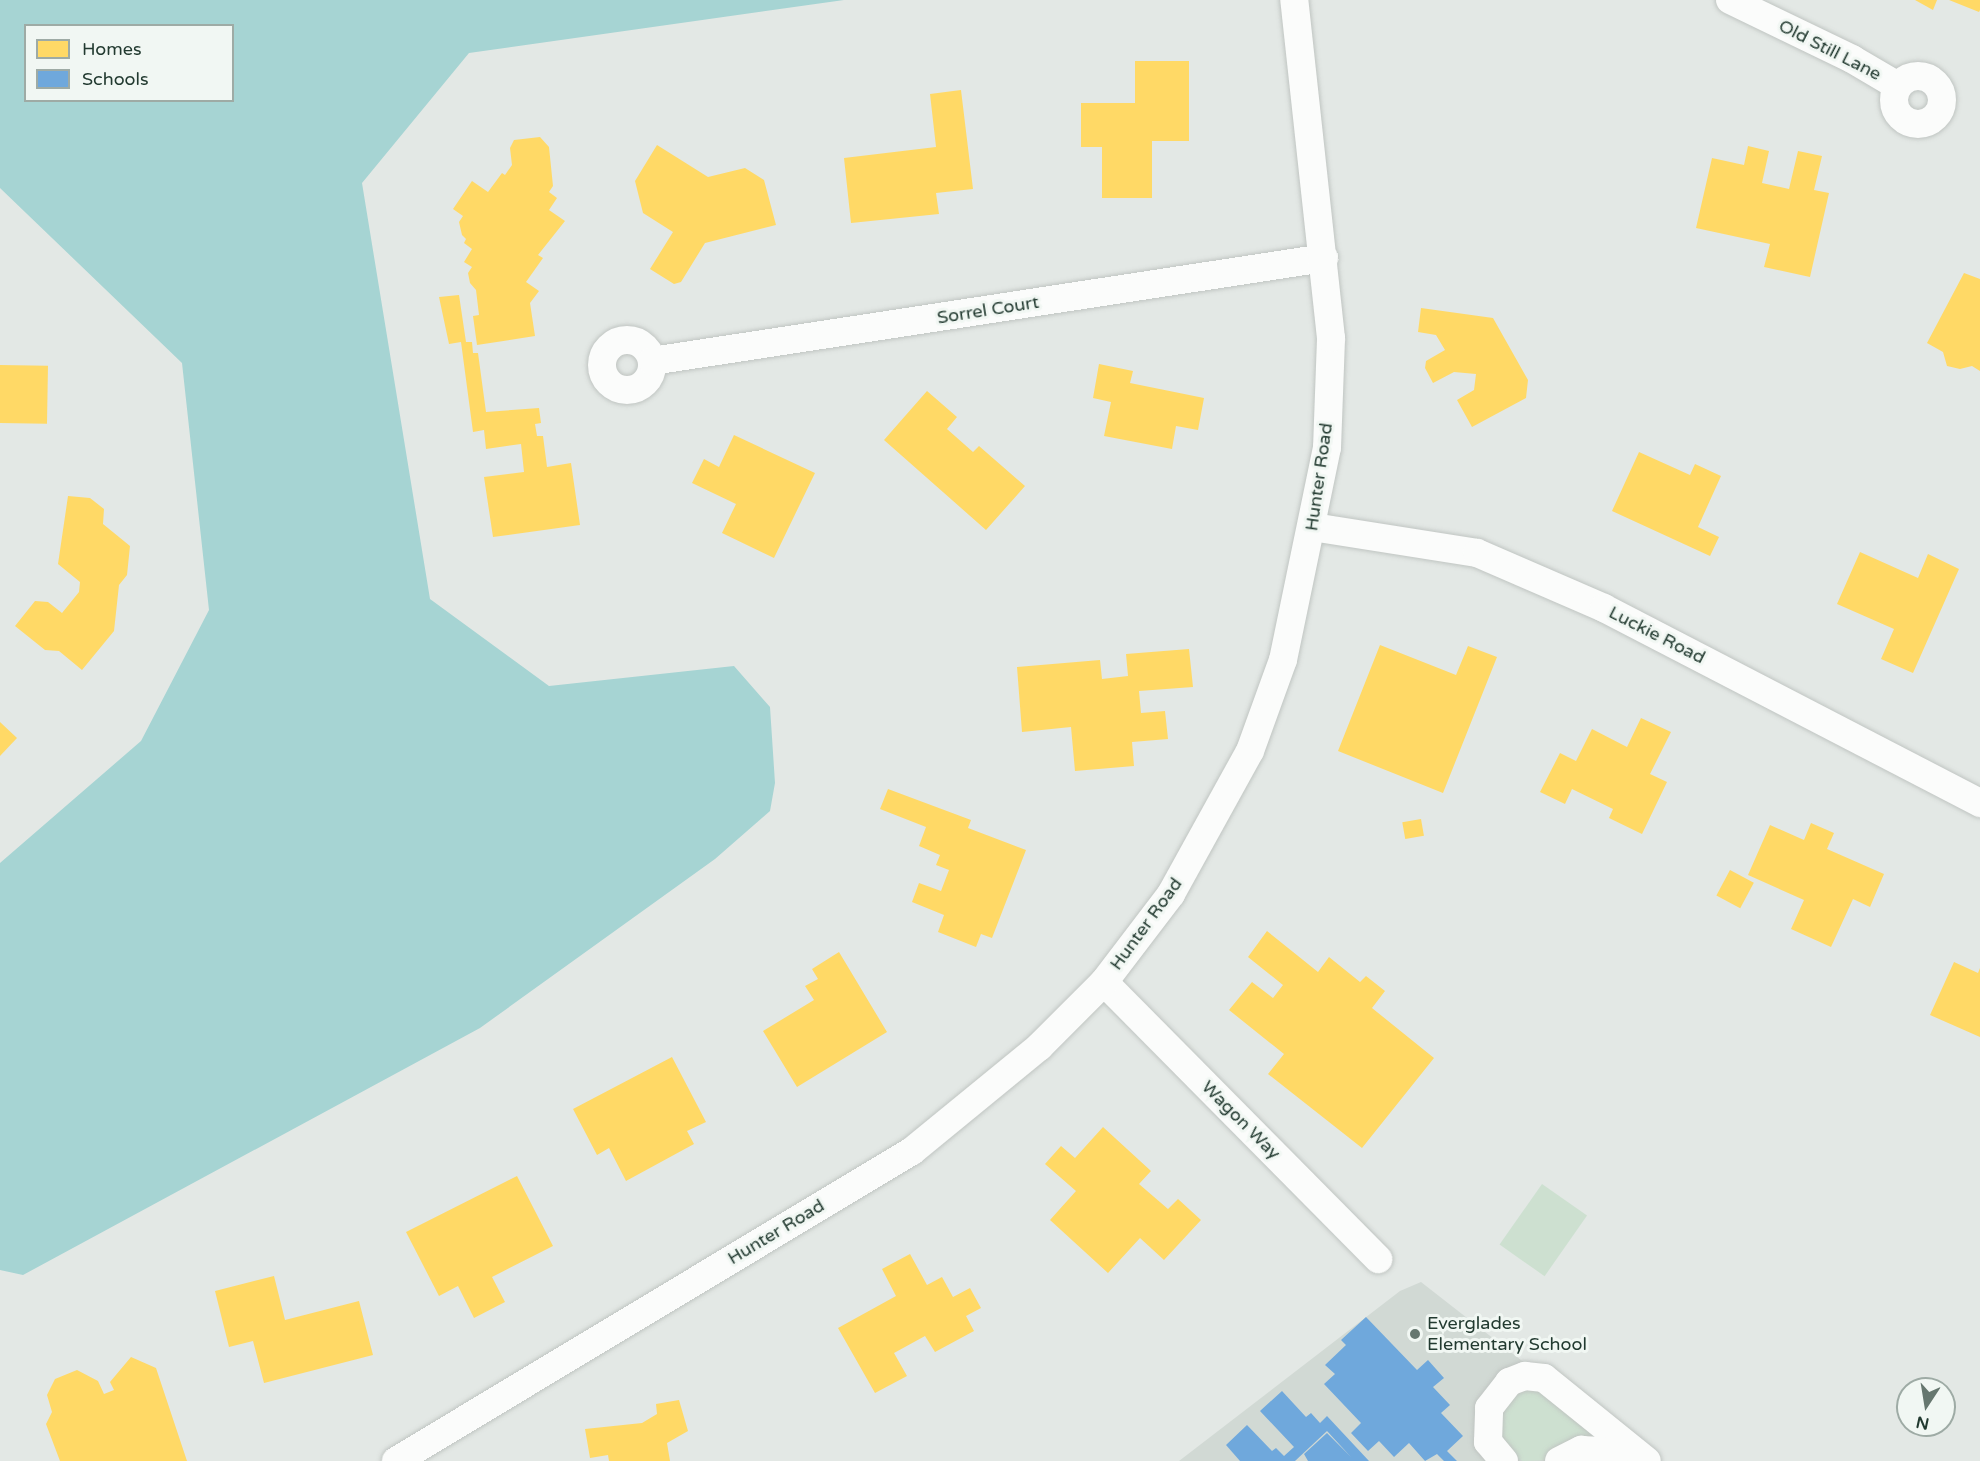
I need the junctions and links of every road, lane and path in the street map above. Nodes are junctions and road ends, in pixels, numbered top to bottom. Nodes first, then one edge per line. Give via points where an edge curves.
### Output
1 (1294, 0) edge
2 (1730, 0) edge
3 (1898, 86) dead end
4 (1324, 258) junction
5 (652, 361) dead end
6 (1314, 527) junction
7 (1980, 802) edge
8 (1104, 982) junction
9 (1378, 1259) dead end
10 (412, 1457) edge
11 (1504, 1461) edge
12 (1559, 1461) edge
13 (1613, 1461) edge
14 (1647, 1461) edge

1 - 4 street, Hunter Road
2 - 3 street, Old Still Lane via 1852,59
4 - 5 street, Sorrel Court
4 - 6 street, Hunter Road via 1331,338 1328,437
6 - 7 street, Luckie Road via 1477,553 1604,608
6 - 8 street, Hunter Road via 1283,660 1250,751 1171,894
8 - 9 street, Wagon Way
8 - 10 street, Hunter Road via 1040,1047 912,1151
11 - 14 street via 1488,1442 1489,1408 1509,1382 1526,1376 1544,1378
12 - 13 street via 1581,1450 1601,1451

